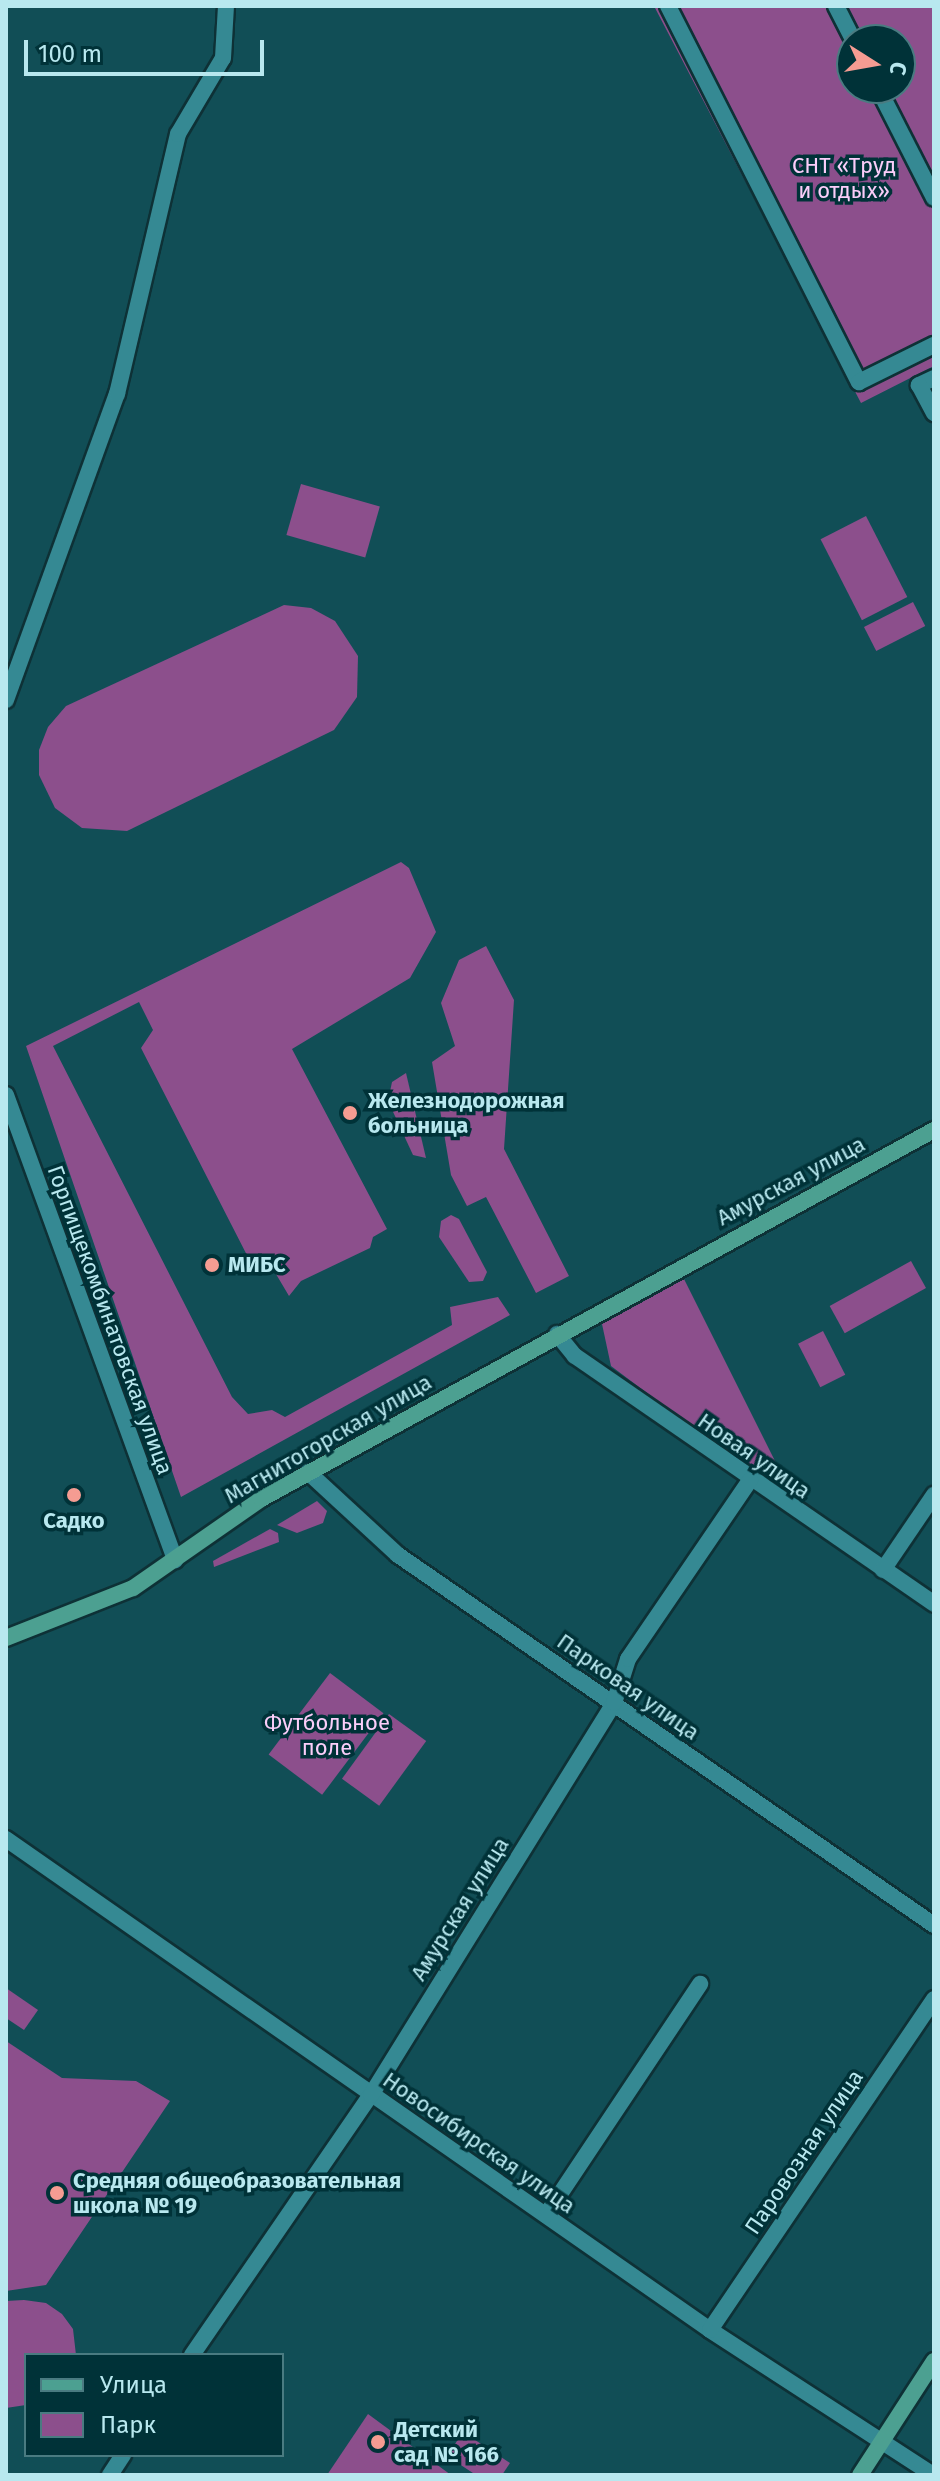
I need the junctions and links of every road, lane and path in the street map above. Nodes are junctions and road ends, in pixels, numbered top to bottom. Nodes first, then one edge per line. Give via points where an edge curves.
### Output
1 (226, 6) edge
2 (668, 6) edge
3 (836, 6) edge
4 (845, 24) edge
5 (886, 104) edge
6 (934, 198) edge
7 (934, 345) edge
8 (927, 381) edge
9 (934, 413) edge
10 (6, 700) edge
11 (6, 1095) edge
12 (934, 1130) edge
13 (670, 1271) joint
14 (557, 1334) junction
15 (308, 1472) junction
16 (750, 1480) junction
17 (934, 1495) edge
18 (175, 1560) junction
19 (883, 1570) junction
20 (934, 1604) edge
21 (6, 1638) edge
22 (614, 1703) junction
23 (6, 1839) edge
24 (934, 1925) edge
25 (700, 1984) dead end
26 (934, 1999) edge
27 (371, 2095) junction
28 (546, 2215) junction
29 (710, 2330) junction
30 (193, 2353) edge
31 (934, 2361) edge
32 (882, 2442) junction
33 (122, 2457) edge
34 (110, 2475) edge
35 (860, 2475) edge
36 (933, 2475) edge

1 - 10 street via 223,58 178,134 117,394
2 - 7 street via 859,382
3 - 4 street
5 - 6 street
8 - 9 street
11 - 18 street, Горпищекомбинатовская улица
12 - 13 street, Амурская улица
13 - 14 street, Магнитогорская улица
14 - 15 street, Магнитогорская улица
14 - 16 street, Новая улица via 575,1356
15 - 18 street, Магнитогорская улица
15 - 22 street, Парковая улица via 398,1555
16 - 19 street, Новая улица
16 - 22 street, Амурская улица via 628,1659
17 - 19 street
18 - 21 street, Магнитогорская улица via 105,1602
19 - 20 street, Новая улица
22 - 24 street, Парковая улица
22 - 27 street, Амурская улица
23 - 27 street, Новосибирская улица
25 - 28 street
26 - 29 street, Паровозная улица
27 - 28 street, Новосибирская улица
27 - 30 street, Амурская улица
28 - 29 street, Новосибирская улица
29 - 32 street, Новосибирская улица
31 - 32 street
32 - 35 street
32 - 36 street, Новосибирская улица
33 - 34 street

